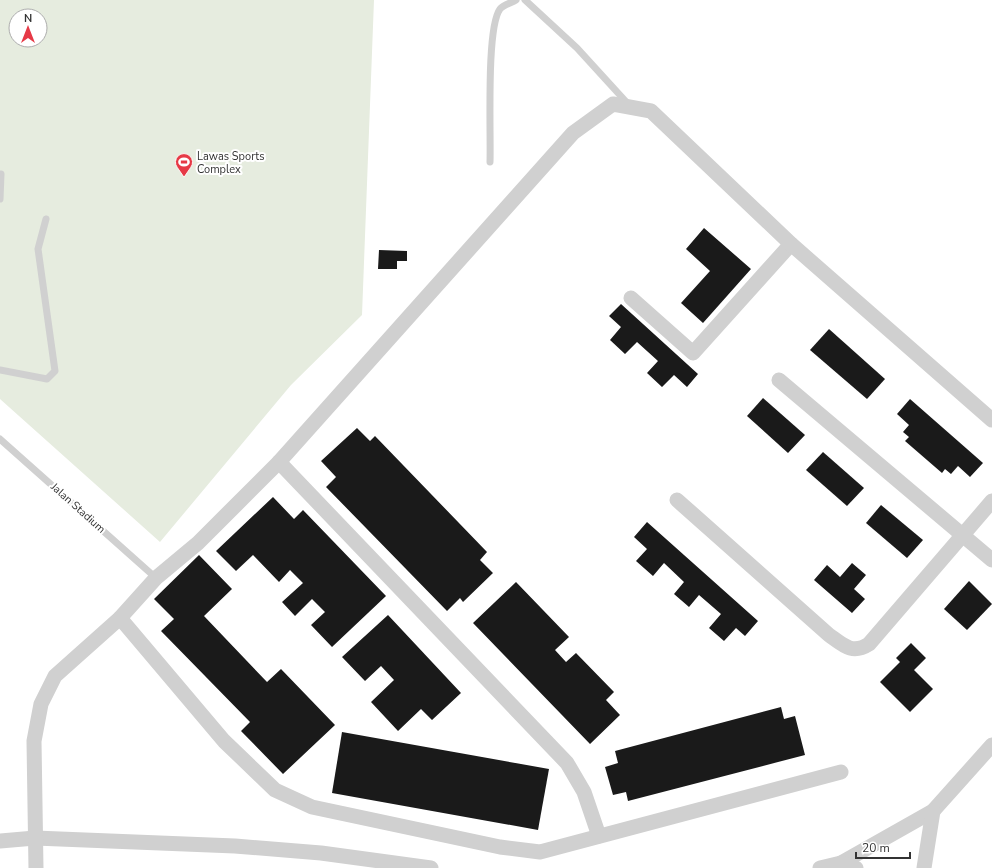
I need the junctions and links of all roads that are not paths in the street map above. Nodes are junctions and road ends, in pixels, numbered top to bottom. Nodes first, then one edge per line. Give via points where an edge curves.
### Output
1 (516, 0) edge
2 (525, 0) edge
3 (631, 107) junction
4 (490, 162) dead end
5 (1, 174) dead end
6 (0, 199) edge
7 (46, 219) dead end
8 (791, 244) junction
9 (631, 298) dead end
10 (0, 370) edge
11 (779, 380) dead end
12 (992, 420) edge
13 (0, 439) edge
14 (279, 462) junction
15 (677, 500) dead end
16 (992, 501) edge
17 (964, 534) junction
18 (992, 560) edge
19 (156, 578) junction
20 (120, 618) junction
21 (992, 745) edge
22 (841, 772) dead end
23 (933, 811) junction
24 (599, 836) junction
25 (35, 838) junction
26 (0, 841) edge
27 (841, 863) junction
28 (36, 868) edge
29 (431, 868) edge
30 (820, 868) edge
31 (856, 868) edge
32 (924, 868) edge

1 - 4 lane via 501,8 496,18 491,52
2 - 3 lane via 577,48
3 - 8 street via 651,111
3 - 14 street via 613,104 572,133
5 - 6 lane
7 - 10 lane via 38,249 55,371 47,379
8 - 9 street via 693,354
8 - 12 street
11 - 17 street
13 - 19 lane, Jalan Stadium
14 - 19 street via 198,543
14 - 24 street via 567,763 584,792
15 - 17 street via 829,635 847,648 862,649 869,644
16 - 17 street
17 - 18 street
19 - 20 street
20 - 24 street via 224,741 275,790 312,807 500,847 540,852
20 - 25 street via 55,676 41,704 34,741
21 - 23 street
22 - 24 street
23 - 27 street
23 - 32 street
25 - 26 street
25 - 28 street
25 - 29 street via 235,846 321,853
27 - 30 street
27 - 31 street

